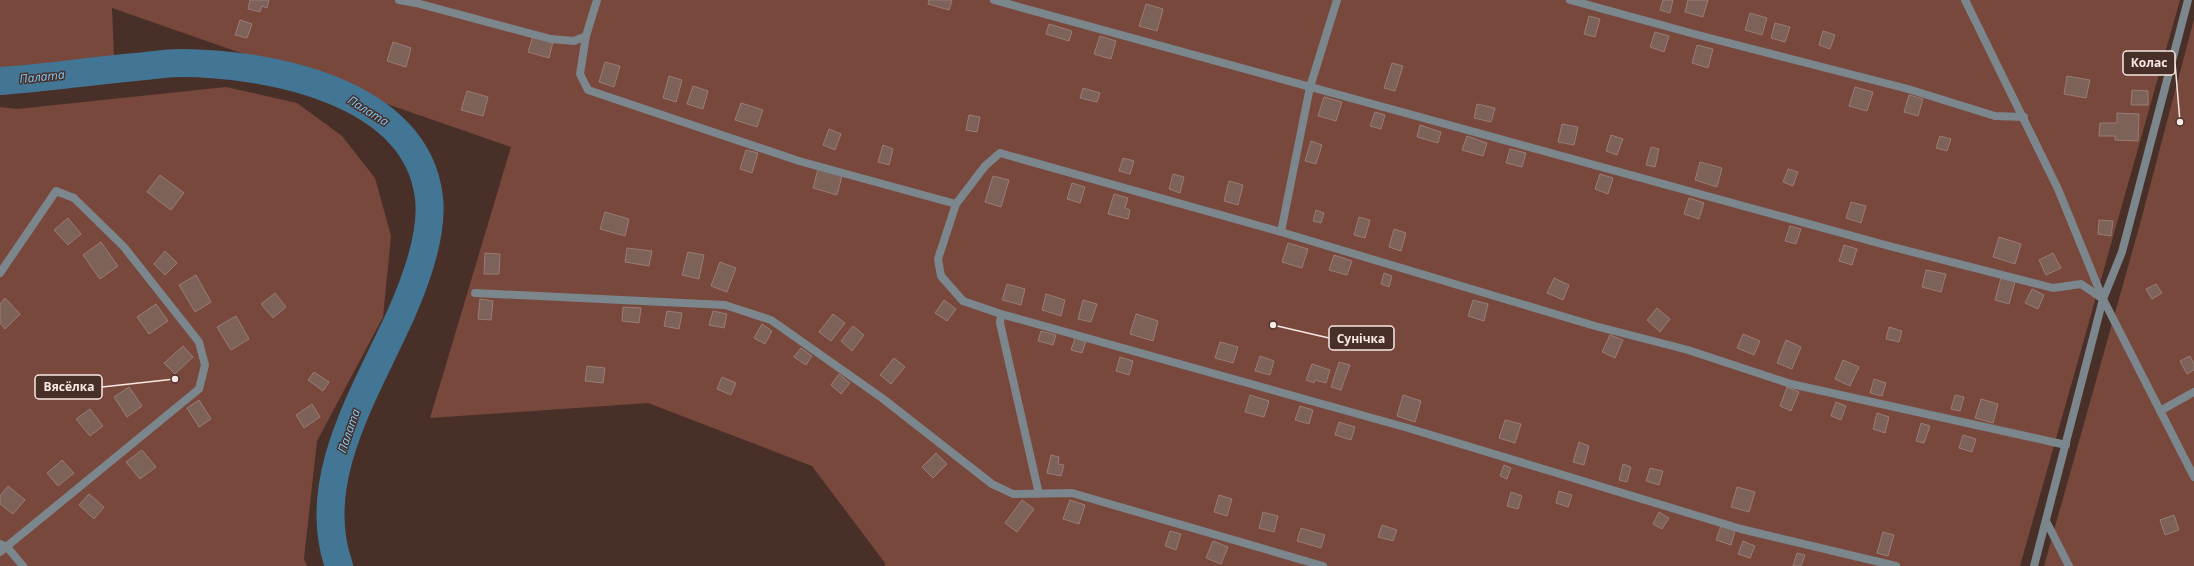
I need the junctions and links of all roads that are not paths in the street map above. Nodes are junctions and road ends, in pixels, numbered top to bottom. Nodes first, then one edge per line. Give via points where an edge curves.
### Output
1 (399, 0) edge
2 (597, 0) edge
3 (994, 0) edge
4 (1337, 0) edge
5 (1570, 0) edge
6 (1966, 0) edge
7 (2188, 0) edge
8 (586, 36) junction
9 (1310, 87) junction
10 (2024, 117) junction
11 (956, 204) junction
12 (1281, 232) junction
13 (0, 273) edge
14 (475, 293) dead end
15 (2104, 299) junction
16 (1001, 314) junction
17 (2194, 392) edge
18 (2160, 411) junction
19 (2066, 445) junction
20 (2194, 477) edge
21 (1040, 494) junction
22 (2046, 521) junction
23 (4, 545) edge
24 (0, 552) edge
25 (23, 566) edge
26 (1323, 566) edge
27 (1896, 566) edge
28 (2034, 566) edge
29 (2069, 566) edge

1 - 8 street via 416,2 551,39 574,41
2 - 8 street
3 - 9 street
4 - 9 street
5 - 10 street via 1908,89 1995,116
6 - 10 street
7 - 15 street via 2122,252
8 - 11 street via 580,74 588,90 799,161
9 - 12 street
9 - 15 street via 1865,240 2053,288 2081,284
10 - 15 street via 2058,189
11 - 12 street via 985,166 1000,153
11 - 16 street via 938,259 942,276 963,301
12 - 19 street via 1595,326 1688,350 1791,384
13 - 23 street via 56,191 74,198 124,247 199,342 205,365 199,389
14 - 21 street via 725,304 770,320 882,398 992,484 1013,494
15 - 18 street
15 - 19 street
16 - 21 street via 1000,323
16 - 27 street via 1408,428 1741,529
17 - 18 street
18 - 20 street
19 - 22 street
21 - 26 street via 1072,493
22 - 28 street
22 - 29 street
23 - 24 street
23 - 25 street

